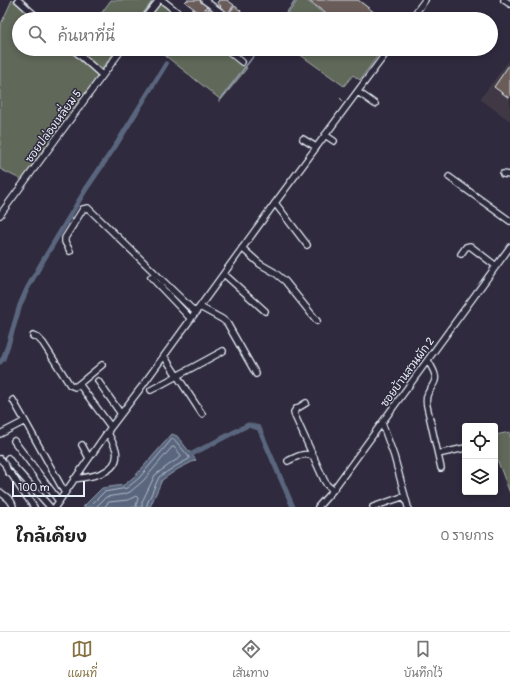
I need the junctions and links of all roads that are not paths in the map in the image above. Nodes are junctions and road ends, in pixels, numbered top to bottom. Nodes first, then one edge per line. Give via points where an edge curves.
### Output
1 (18, 0) edge
2 (160, 0) edge
3 (204, 0) edge
4 (425, 0) edge
5 (31, 12) edge
6 (150, 12) edge
7 (176, 12) edge
8 (220, 12) edge
9 (416, 12) edge
10 (81, 56) edge
11 (117, 56) edge
12 (235, 56) edge
13 (384, 56) edge
14 (242, 62) dead end
15 (102, 75) junction
16 (358, 92) junction
17 (375, 104) dead end
18 (325, 135) junction
19 (303, 139) dead end
20 (334, 141) dead end
21 (316, 147) junction
22 (503, 174) dead end
23 (510, 176) edge
24 (449, 177) dead end
25 (275, 203) junction
26 (0, 215) edge
27 (510, 221) edge
28 (307, 245) dead end
29 (510, 247) edge
30 (242, 248) junction
31 (70, 251) dead end
32 (461, 254) dead end
33 (496, 266) junction
34 (224, 274) junction
35 (151, 277) dead end
36 (200, 307) junction
37 (265, 311) dead end
38 (196, 313) junction
39 (191, 319) junction
40 (317, 321) dead end
41 (33, 336) dead end
42 (223, 352) dead end
43 (164, 356) junction
44 (428, 360) junction
45 (102, 365) dead end
46 (256, 374) dead end
47 (177, 376) junction
48 (98, 381) dead end
49 (79, 384) junction
50 (151, 390) dead end
51 (13, 400) dead end
52 (306, 403) dead end
53 (121, 414) junction
54 (202, 414) dead end
55 (25, 420) junction
56 (382, 423) junction
57 (111, 427) junction
58 (108, 432) junction
59 (0, 434) edge
60 (14, 441) dead end
61 (82, 445) dead end
62 (462, 449) edge
63 (438, 454) junction
64 (314, 457) junction
65 (8, 458) dead end
66 (89, 458) junction
67 (0, 459) edge
68 (288, 461) dead end
69 (441, 468) dead end
70 (74, 479) junction
71 (333, 490) junction
72 (0, 492) edge
73 (65, 493) junction
74 (405, 496) junction
75 (59, 501) junction
76 (13, 507) edge
77 (34, 507) edge
78 (50, 507) edge
79 (54, 507) edge
80 (318, 507) edge
81 (373, 507) edge
82 (408, 507) edge

1 - 5 street
2 - 6 street
2 - 7 street
3 - 8 street
4 - 9 street
10 - 15 street
11 - 15 street, ซอยปล่องเหลี่ยม 5
12 - 14 street
13 - 16 street
15 - 26 street, ซอยปล่องเหลี่ยม 5
16 - 17 street
16 - 18 street
18 - 20 street
18 - 21 street
19 - 21 street
21 - 25 street
22 - 23 street
24 - 27 street
25 - 28 street
25 - 30 street
29 - 33 street, ซอยบ้านสวนผัก 2
30 - 34 street
30 - 40 street via 285,281
31 - 38 street via 65,238 83,209 88,208
32 - 33 street via 470,246
33 - 44 street, ซอยบ้านสวนผัก 2
34 - 36 street
34 - 37 street
35 - 39 street
36 - 38 street
36 - 46 street via 227,323
38 - 39 street
39 - 43 street
41 - 49 street via 42,343 70,385 75,387
42 - 47 street
43 - 47 street
43 - 53 street
44 - 56 street, ซอยบ้านสวนผัก 2
44 - 63 street via 435,379 428,393 426,406
45 - 49 street
47 - 50 street
47 - 54 street
48 - 53 street
49 - 57 street
51 - 55 street
52 - 64 street via 294,412
53 - 57 street
55 - 59 street
55 - 73 street
56 - 71 street, ซอยบ้านสวนผัก 2
56 - 74 street
57 - 58 street
58 - 66 street
58 - 70 street via 116,449 116,459 112,466 98,474
60 - 75 street
61 - 66 street
62 - 63 street
63 - 69 street
64 - 68 street via 306,454
64 - 71 street via 324,480
65 - 78 street
66 - 70 street
67 - 77 street
70 - 73 street
71 - 80 street, ซอยบ้านสวนผัก 2
72 - 76 street via 11,501
73 - 75 street
74 - 81 street
74 - 82 street
75 - 79 street

